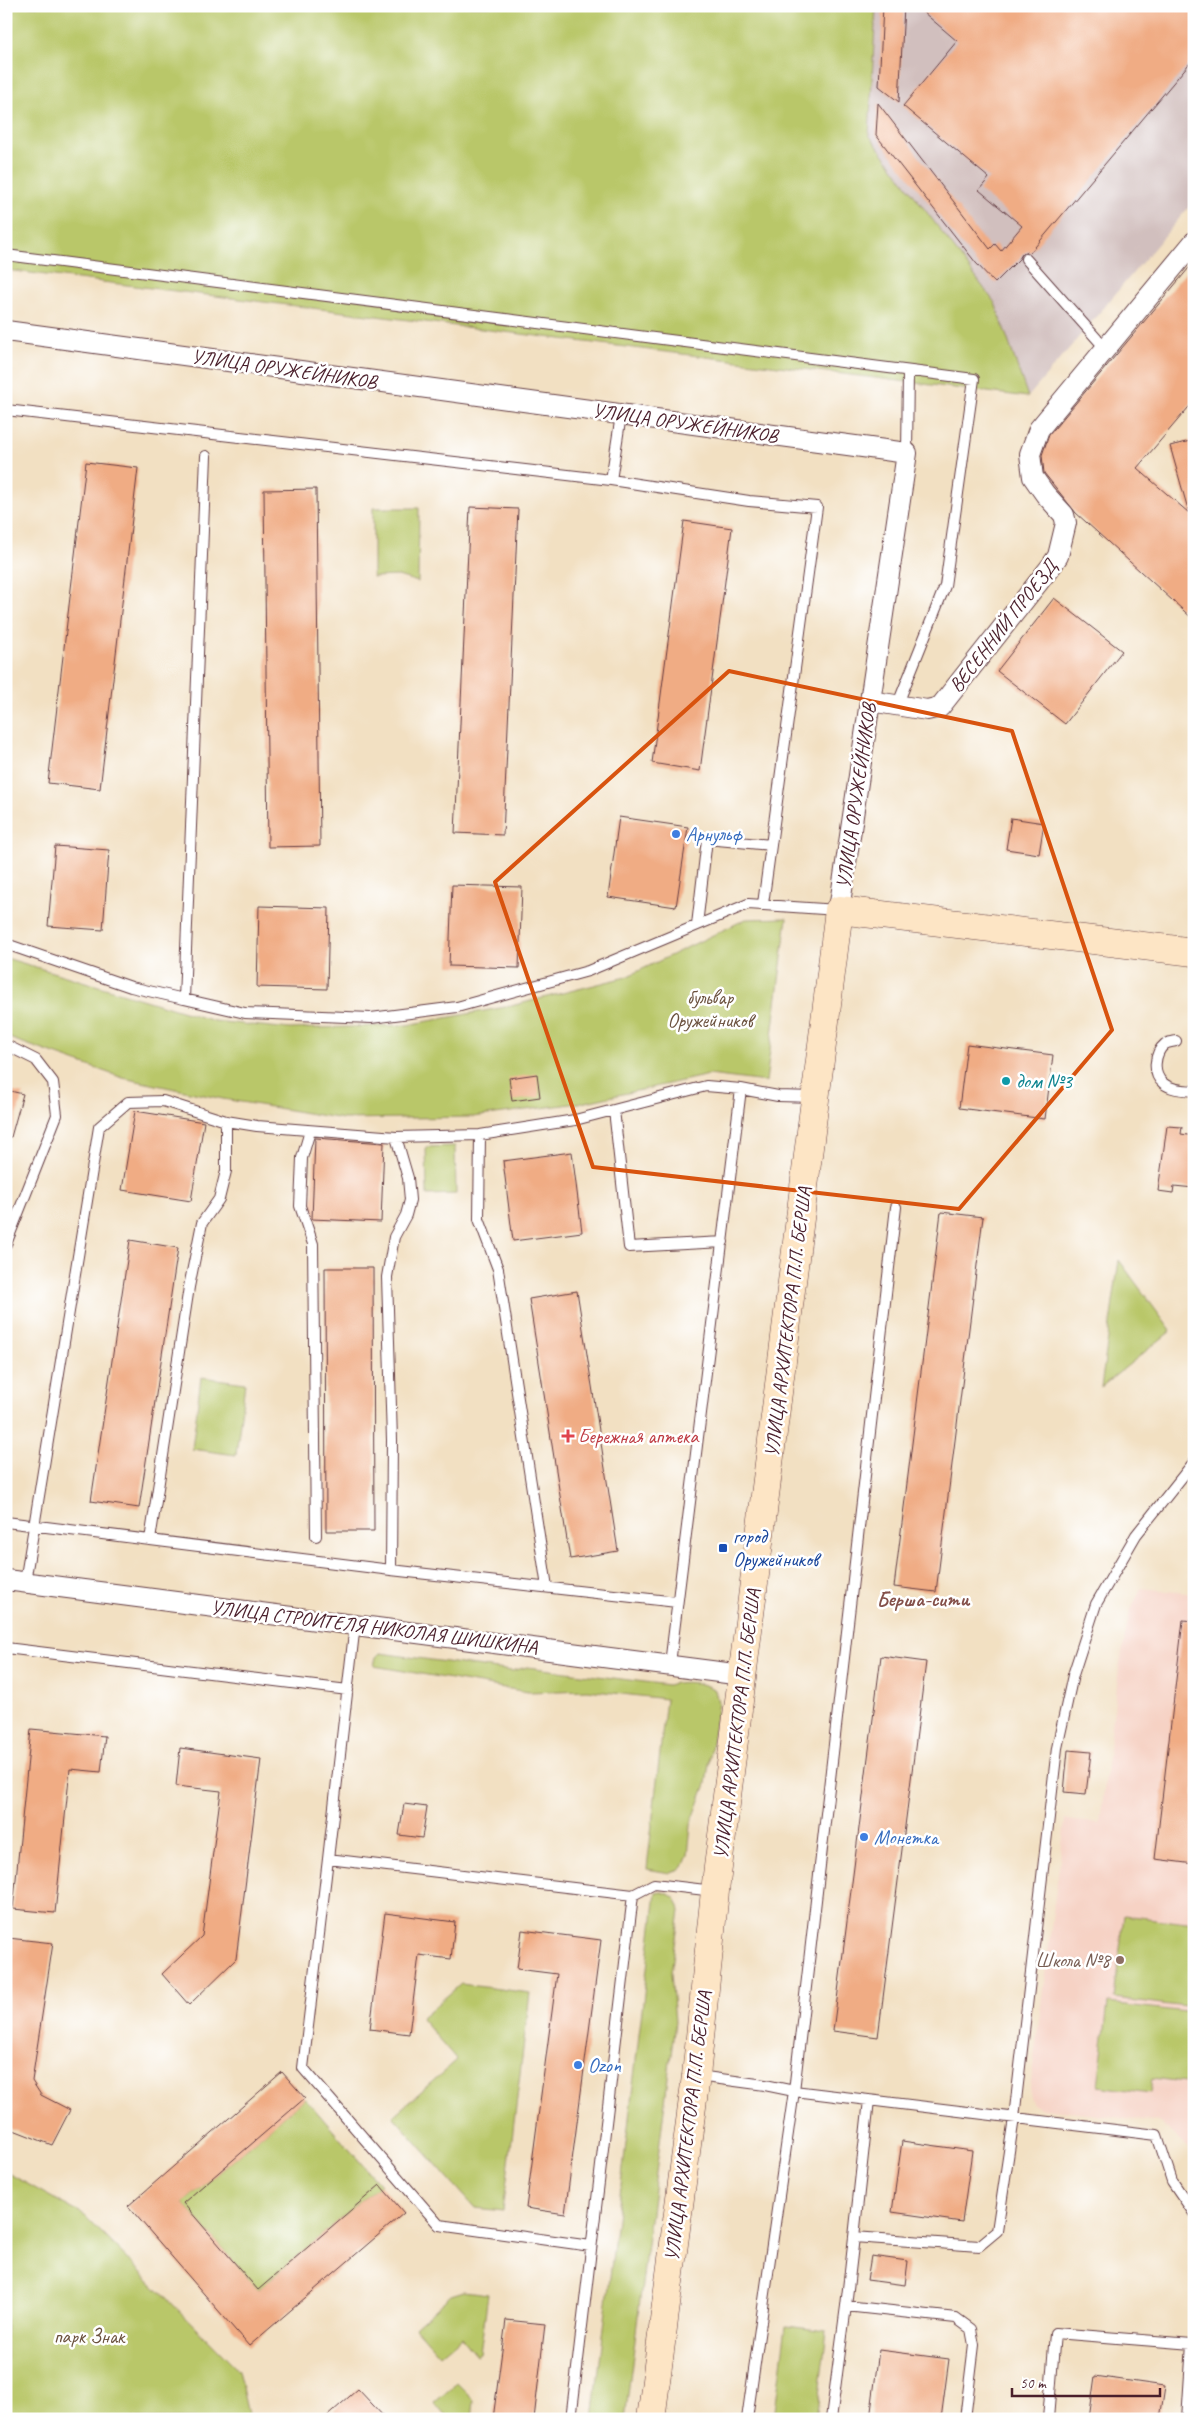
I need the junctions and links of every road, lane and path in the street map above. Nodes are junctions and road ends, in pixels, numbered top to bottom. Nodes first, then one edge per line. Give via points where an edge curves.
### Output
1 (1194, 242) edge
2 (6, 256) edge
3 (1026, 258) dead end
4 (6, 331) edge
5 (1104, 348) junction
6 (908, 371) junction
7 (6, 410) edge
8 (621, 415) junction
9 (906, 453) junction
10 (206, 456) dead end
11 (611, 480) junction
12 (870, 701) junction
13 (897, 706) junction
14 (771, 845) junction
15 (763, 904) junction
16 (839, 910) junction
17 (696, 925) junction
18 (6, 944) edge
19 (1194, 952) edge
20 (184, 999) junction
21 (1176, 1041) dead end
22 (6, 1045) edge
23 (741, 1089) junction
24 (1194, 1091) edge
25 (817, 1098) junction
26 (614, 1110) junction
27 (226, 1121) junction
28 (310, 1131) junction
29 (480, 1135) junction
30 (396, 1137) junction
31 (896, 1207) dead end
32 (723, 1242) junction
33 (6, 1244) edge
34 (1194, 1462) edge
35 (6, 1522) edge
36 (33, 1526) junction
37 (316, 1536) dead end
38 (150, 1540) junction
39 (391, 1570) junction
40 (16, 1581) edge
41 (547, 1587) junction
42 (678, 1602) junction
43 (355, 1624) junction
44 (6, 1648) edge
45 (670, 1664) junction
46 (742, 1675) junction
47 (348, 1690) junction
48 (328, 1859) junction
49 (715, 1891) junction
50 (633, 1896) junction
51 (696, 2076) junction
52 (794, 2091) junction
53 (869, 2100) junction
54 (1014, 2118) junction
55 (1194, 2213) edge
56 (854, 2237) junction
57 (592, 2246) junction
58 (846, 2306) junction
59 (1191, 2406) edge
60 (571, 2419) edge
61 (651, 2419) edge
62 (747, 2419) edge
63 (831, 2419) edge
64 (965, 2419) edge
65 (1048, 2419) edge
66 (1187, 2419) edge

1 - 5 street, ВЕСЕННИЙ ПРОЕЗД
2 - 6 lane
3 - 5 lane
4 - 8 street, УЛИЦА ОРУЖЕЙНИКОВ
5 - 13 street, ВЕСЕННИЙ ПРОЕЗД via 1039,429 1030,454 1033,477 1064,515 1066,523 1058,556 940,707 928,710
6 - 9 lane
6 - 13 lane via 974,379 945,586
7 - 11 lane
8 - 9 street, УЛИЦА ОРУЖЕЙНИКОВ
8 - 11 lane
9 - 12 street, УЛИЦА ОРУЖЕЙНИКОВ
10 - 20 lane
11 - 14 lane via 749,501 816,507
12 - 13 street, ВЕСЕННИЙ ПРОЕЗД
12 - 16 street, УЛИЦА ОРУЖЕЙНИКОВ
14 - 15 lane
14 - 17 lane via 708,839
15 - 16 lane
15 - 17 lane via 748,904
16 - 19 street
16 - 25 street, УЛИЦА АРХИТЕКТОРА П.П. БЕРША
17 - 20 lane via 588,971 457,1007 372,1018 245,1013
18 - 20 lane via 131,987
21 - 24 lane via 1166,1043 1159,1051 1156,1073 1162,1083
22 - 33 lane via 36,1060 53,1082 57,1116
23 - 25 lane via 778,1096
23 - 26 lane via 706,1086
23 - 32 lane
25 - 46 street, УЛИЦА АРХИТЕКТОРА П.П. БЕРША
26 - 29 lane via 575,1120
26 - 32 lane via 629,1247
27 - 28 lane
27 - 36 lane via 164,1102 128,1102 99,1127
27 - 38 lane via 226,1171 219,1199 202,1222
28 - 30 lane
28 - 37 lane via 302,1158 300,1206 313,1244
29 - 30 lane
29 - 41 lane via 479,1219 498,1269
30 - 39 lane via 408,1178 410,1200 394,1236 387,1277 392,1440
31 - 52 lane
32 - 42 lane
34 - 54 lane via 1136,1535 1096,1604 1073,1674 1057,1748
35 - 36 lane
36 - 38 lane
36 - 40 lane
38 - 39 lane
39 - 41 lane
40 - 43 street, УЛИЦА СТРОИТЕЛЯ НИКОЛАЯ ШИШКИНА
41 - 42 lane
42 - 45 lane
43 - 45 street, УЛИЦА СТРОИТЕЛЯ НИКОЛАЯ ШИШКИНА
43 - 47 lane
44 - 47 lane
45 - 46 street, УЛИЦА СТРОИТЕЛЯ НИКОЛАЯ ШИШКИНА
46 - 49 street, УЛИЦА АРХИТЕКТОРА П.П. БЕРША
47 - 48 lane
48 - 50 lane
48 - 57 lane via 303,2068 439,2225
49 - 50 lane via 654,1884
49 - 51 street, УЛИЦА АРХИТЕКТОРА П.П. БЕРША
50 - 57 lane
51 - 52 lane
51 - 61 street, УЛИЦА АРХИТЕКТОРА П.П. БЕРША
52 - 53 lane
52 - 62 lane
53 - 54 lane
53 - 56 lane
54 - 55 lane via 1157,2135 1172,2181
54 - 56 lane via 996,2231 979,2246
56 - 58 lane
57 - 60 lane
58 - 63 lane
58 - 64 lane via 956,2318 971,2329 974,2345
59 - 65 lane via 1192,2344 1055,2332
59 - 66 lane

